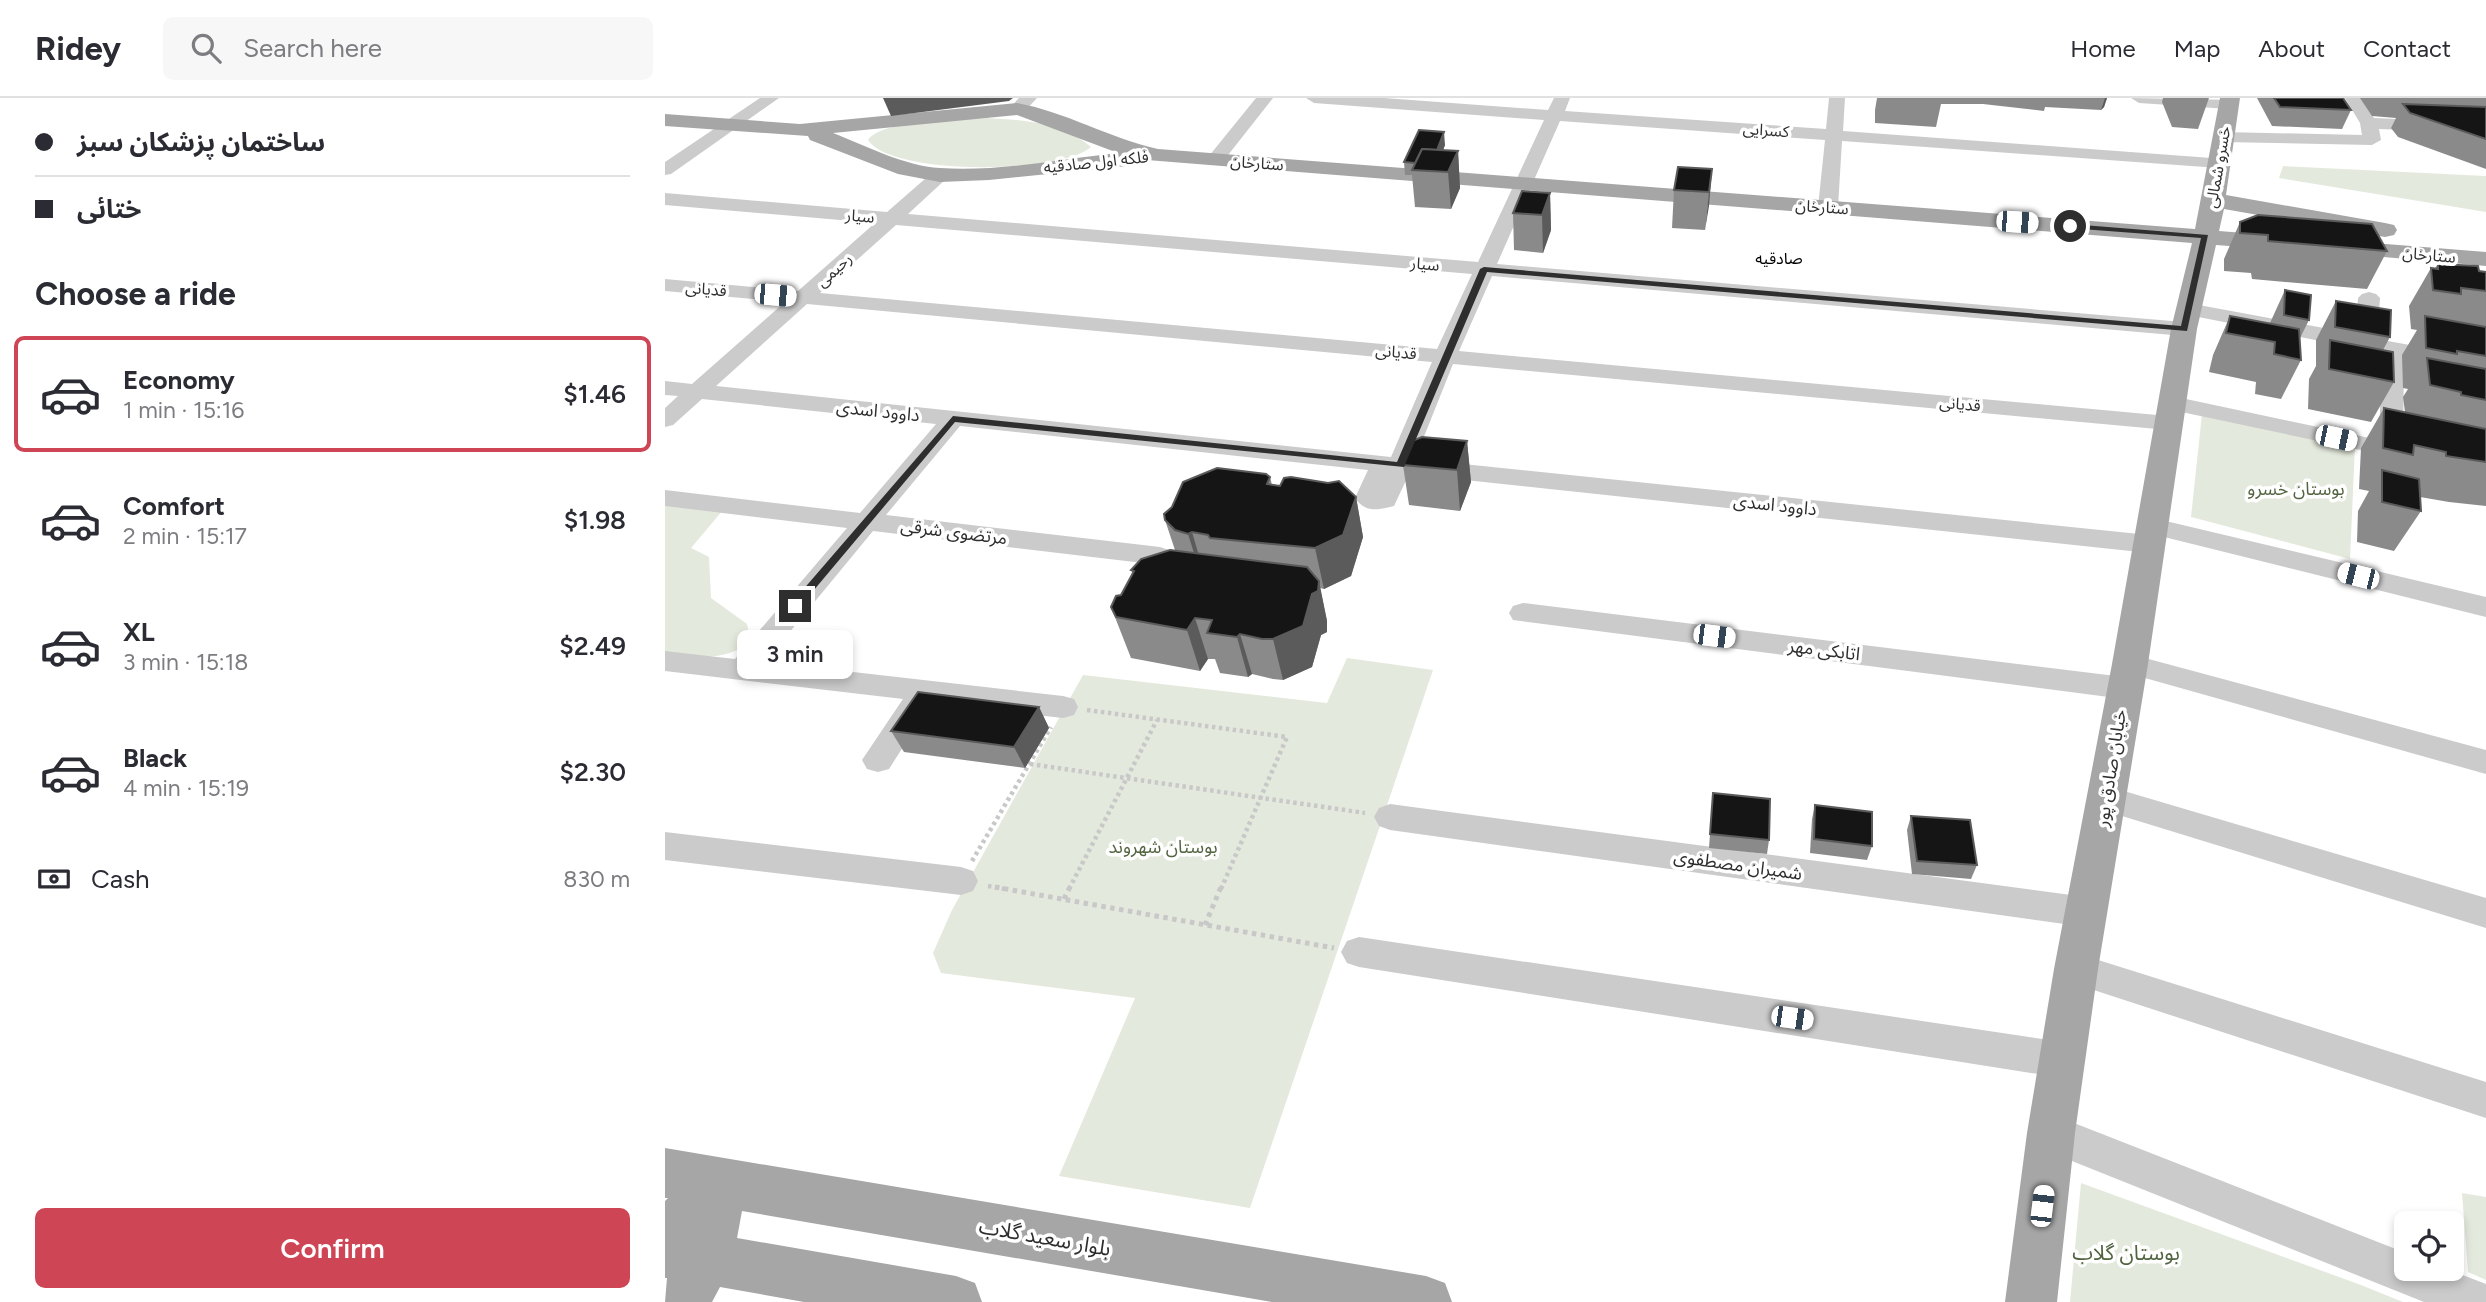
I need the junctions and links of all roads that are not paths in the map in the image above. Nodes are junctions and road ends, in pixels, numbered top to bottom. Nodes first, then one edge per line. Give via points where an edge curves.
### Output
1 (771, 98) edge
2 (1265, 98) edge
3 (1314, 98) edge
4 (1562, 98) edge
5 (1837, 98) edge
6 (2139, 98) edge
7 (2353, 98) edge
8 (2229, 101) edge
9 (1023, 103) edge
10 (1554, 115) junction
11 (665, 120) edge
12 (732, 125) junction
13 (2486, 128) edge
14 (800, 131) junction
15 (2224, 132) junction
16 (2370, 132) junction
17 (1834, 135) junction
18 (1158, 156) junction
19 (1215, 160) junction
20 (2219, 163) junction
21 (665, 170) edge
22 (940, 175) junction
23 (1523, 184) junction
24 (665, 199) edge
25 (2214, 200) junction
26 (1828, 207) junction
27 (891, 219) junction
28 (2205, 236) junction
29 (2486, 248) edge
30 (2486, 259) edge
31 (1484, 269) junction
32 (665, 285) edge
33 (803, 298) junction
34 (2369, 298) dead end
35 (2186, 319) junction
36 (2366, 343) junction
37 (2393, 348) junction
38 (2486, 353) edge
39 (1445, 356) junction
40 (2455, 360) junction
41 (2486, 366) edge
42 (665, 388) edge
43 (697, 392) junction
44 (2170, 413) junction
45 (953, 419) junction
46 (665, 420) edge
47 (2391, 449) junction
48 (2431, 457) edge
49 (1392, 464) junction
50 (665, 499) edge
51 (866, 522) junction
52 (2151, 535) junction
53 (1160, 556) edge
54 (2486, 607) edge
55 (1523, 613) dead end
56 (665, 661) edge
57 (741, 670) junction
58 (2127, 676) junction
59 (924, 691) junction
60 (1063, 707) road end
61 (878, 760) dead end
62 (2486, 762) edge
63 (2107, 799) junction
64 (1390, 817) road end
65 (665, 846) edge
66 (961, 881) road end
67 (2086, 912) junction
68 (2486, 913) edge
69 (1359, 952) road end
70 (2076, 969) junction
71 (2063, 1060) junction
72 (2486, 1100) edge
73 (2051, 1133) junction
74 (665, 1173) edge
75 (723, 1182) junction
76 (679, 1249) edge
77 (840, 1283) junction
78 (683, 1302) edge
79 (792, 1302) edge
80 (956, 1302) edge
81 (1426, 1302) edge
82 (2031, 1302) edge
83 (2477, 1302) edge

1 - 12 street
2 - 19 street
3 - 10 street, کسرایی
4 - 10 street
5 - 17 street
6 - 8 street
7 - 16 street
8 - 15 main road, خسرو شمالی
9 - 14 main road, فلکه اول صادقیه
9 - 18 main road, فلکه اول صادقیه via 1033,112 1123,148
10 - 17 street, کسرایی
10 - 23 street
11 - 12 main road
12 - 14 main road
12 - 21 street
13 - 16 street
14 - 22 main road, فلکه اول صادقیه via 906,169
15 - 16 street
15 - 20 main road, خسرو شمالی
17 - 20 street, کسرایی
17 - 26 street
18 - 19 main road, ستارخان
18 - 22 main road, فلکه اول صادقیه
19 - 23 main road, ستارخان
20 - 25 main road, خسرو شمالی
22 - 27 street, رحیمی
23 - 26 main road, ستارخان
23 - 31 street
24 - 27 street, سیار
25 - 28 main road, خسرو شمالی
25 - 29 main road, ستارخان
26 - 28 main road, ستارخان
27 - 31 street, سیار
27 - 33 street, رحیمی
28 - 30 main road, ستارخان
28 - 35 main road, خیابان صادق پور
31 - 35 street, سیار
31 - 39 street
32 - 33 street, قدیانی
33 - 39 street, قدیانی
33 - 43 street, رحیمی
34 - 36 street
35 - 36 street, سیار
35 - 44 main road, خیابان صادق پور
36 - 37 street, سیار
37 - 40 street, سیار
37 - 47 street
38 - 40 street via 2466,352
39 - 44 street, قدیانی
39 - 49 street
40 - 41 street, سیار
42 - 43 street, داوود اسدی
43 - 45 street, داوود اسدی
43 - 46 street, رحیمی
44 - 47 street, قدیانی
44 - 52 main road, خیابان صادق پور
45 - 49 street, داوود اسدی
45 - 51 street
47 - 48 street, قدیانی
49 - 52 street, داوود اسدی
50 - 51 street, مرتضوی شرقی
51 - 53 street, مرتضوی شرقی
51 - 57 street
52 - 54 street, داوود اسدی
52 - 58 main road, خیابان صادق پور
55 - 58 street, اتابکی مهر
56 - 57 street
57 - 59 street
58 - 62 street, اتابکی مهر
58 - 63 main road, خیابان صادق پور
59 - 60 street
59 - 61 street
63 - 67 main road, خیابان صادق پور
63 - 68 street
64 - 67 street, شمیران مصطفوی
65 - 66 street
67 - 70 main road, خیابان صادق پور
69 - 71 street
70 - 71 main road, خیابان صادق پور
70 - 72 street
71 - 73 main road, خیابان صادق پور
73 - 82 main road, خیابان صادق پور
73 - 83 street
74 - 75 main road, بلوار سعید گلاب
75 - 76 main road
75 - 81 main road, بلوار سعید گلاب
76 - 77 main road
76 - 78 main road
77 - 79 main road
77 - 80 main road

